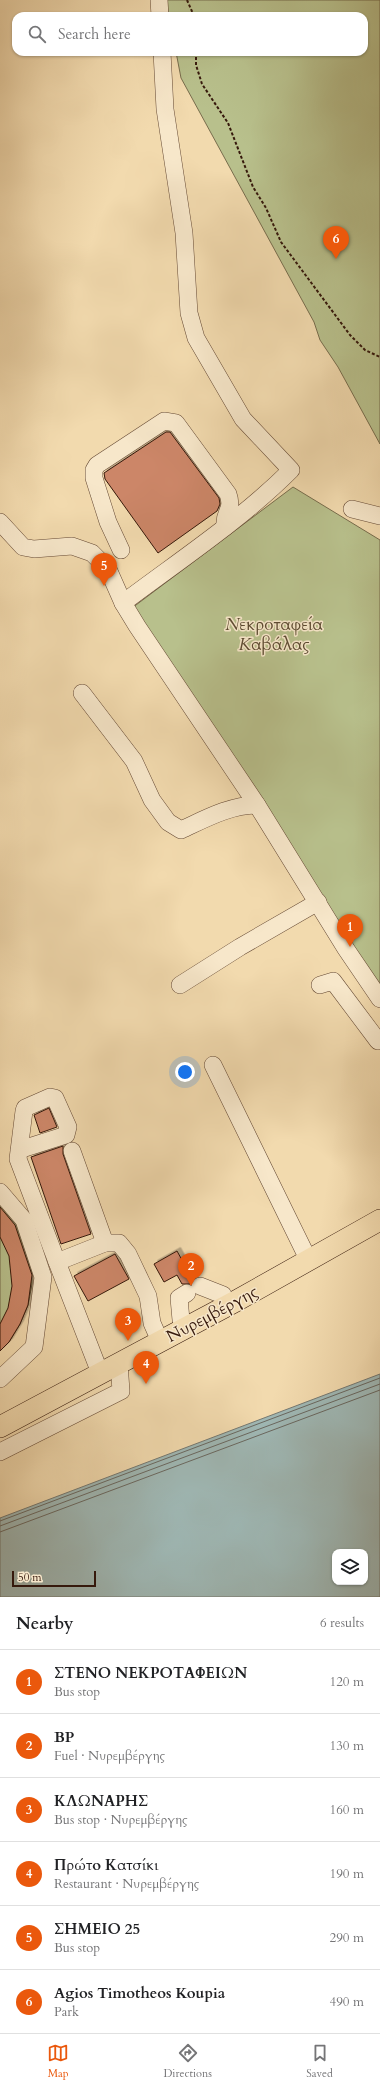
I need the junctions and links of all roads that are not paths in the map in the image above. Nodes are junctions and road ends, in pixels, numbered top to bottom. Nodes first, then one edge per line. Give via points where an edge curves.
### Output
1 (159, 0) edge
2 (160, 12) edge
3 (162, 56) edge
4 (352, 509) dead end
5 (380, 516) edge
6 (0, 522) edge
7 (225, 527) junction
8 (121, 550) dead end
9 (123, 603) junction
10 (82, 693) dead end
11 (257, 805) junction
12 (318, 902) junction
13 (180, 985) dead end
14 (320, 985) dead end
15 (380, 999) edge
16 (380, 1040) edge
17 (213, 1066) dead end
18 (19, 1150) dead end
19 (72, 1151) dead end
20 (0, 1192) edge
21 (380, 1220) edge
22 (105, 1243) junction
23 (308, 1261) junction
24 (56, 1262) junction
25 (224, 1295) dead end
26 (181, 1320) dead end
27 (160, 1341) junction
28 (119, 1363) junction
29 (100, 1373) junction
30 (0, 1379) edge
31 (0, 1427) edge
32 (0, 1452) edge

1 - 2 street
3 - 7 street via 165,108 184,233 190,312 196,338 243,418 291,470
4 - 5 street
6 - 9 street via 22,547 34,549 72,546 92,553 108,570
7 - 8 street via 226,515 230,508 228,494 176,422 164,421 97,465 94,470 94,478 108,522
7 - 9 street
9 - 11 street
10 - 11 street via 134,761 152,800 168,822 181,830 220,812 243,805
11 - 12 street
12 - 13 street
12 - 15 street
14 - 16 street via 333,981 374,1037
17 - 23 street
18 - 24 street via 21,1169
19 - 22 street
20 - 30 street via 24,1220 43,1277 34,1347
21 - 23 main road, Νυρεμβέργης
22 - 24 street
22 - 27 street via 119,1243 128,1254 148,1296 152,1323
23 - 27 main road, Νυρεμβέργης
24 - 29 street
25 - 26 street via 194,1289 179,1298
27 - 28 main road, Νυρεμβέργης
28 - 29 main road, Νυρεμβέργης
28 - 32 street via 121,1391
29 - 31 main road, Νυρεμβέργης

